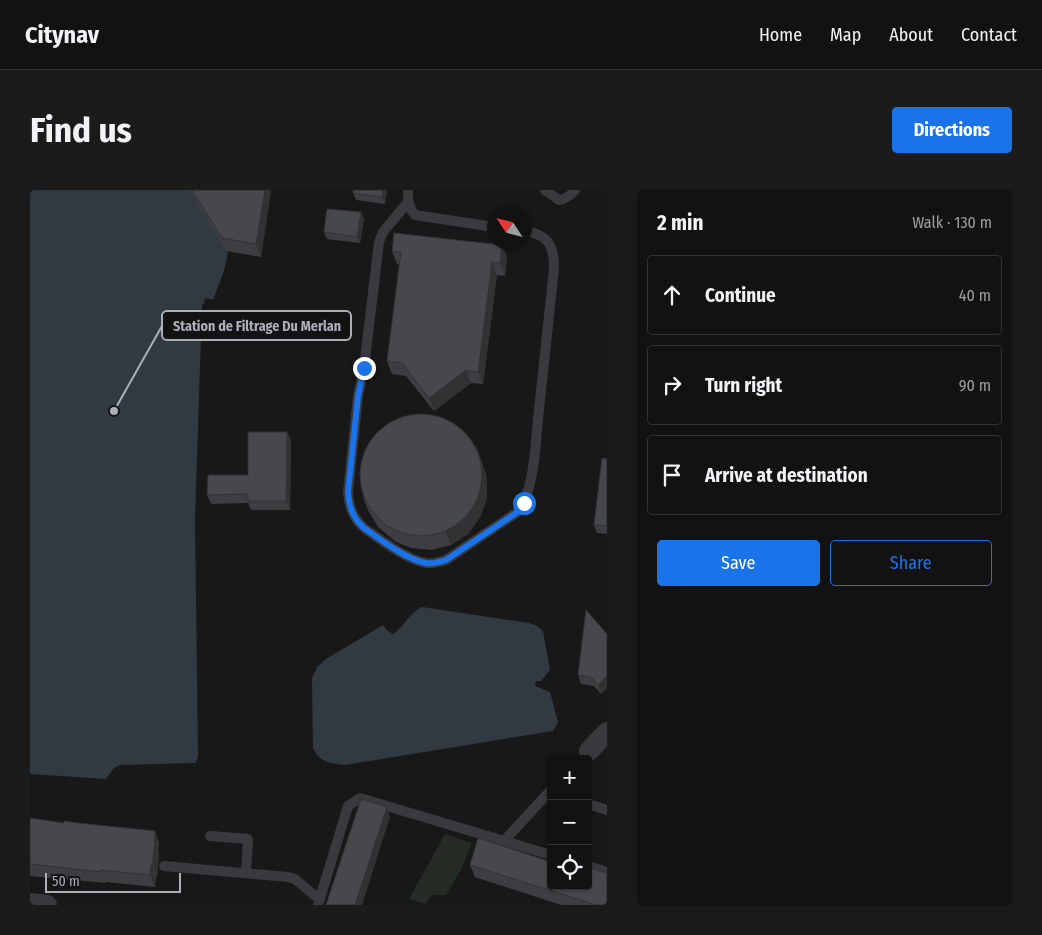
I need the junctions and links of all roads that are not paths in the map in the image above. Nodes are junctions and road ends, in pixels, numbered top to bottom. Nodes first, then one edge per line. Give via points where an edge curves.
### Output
1 (408, 190) edge
2 (545, 190) edge
3 (575, 190) edge
4 (408, 202) junction
5 (487, 226) edge
6 (532, 232) edge
7 (607, 732) edge
8 (585, 755) edge
9 (547, 794) edge
10 (592, 805) edge
11 (607, 810) edge
12 (210, 836) dead end
13 (504, 841) junction
14 (547, 854) edge
15 (164, 866) dead end
16 (592, 867) edge
17 (246, 872) junction
18 (607, 872) edge
19 (319, 902) edge
20 (30, 903) edge
21 (47, 905) edge

1 - 4 lane
2 - 3 lane via 559,200
4 - 5 lane via 411,211 420,217
4 - 6 lane via 383,232 379,242 348,492 351,511 364,528 413,560 428,564 446,560 519,511 529,489 554,268 554,255 549,243
7 - 8 street
9 - 13 lane
10 - 11 lane
12 - 17 lane via 248,839
13 - 14 lane
13 - 19 lane via 360,798 348,806
15 - 17 lane
16 - 18 lane
17 - 19 lane via 295,879
20 - 21 street

